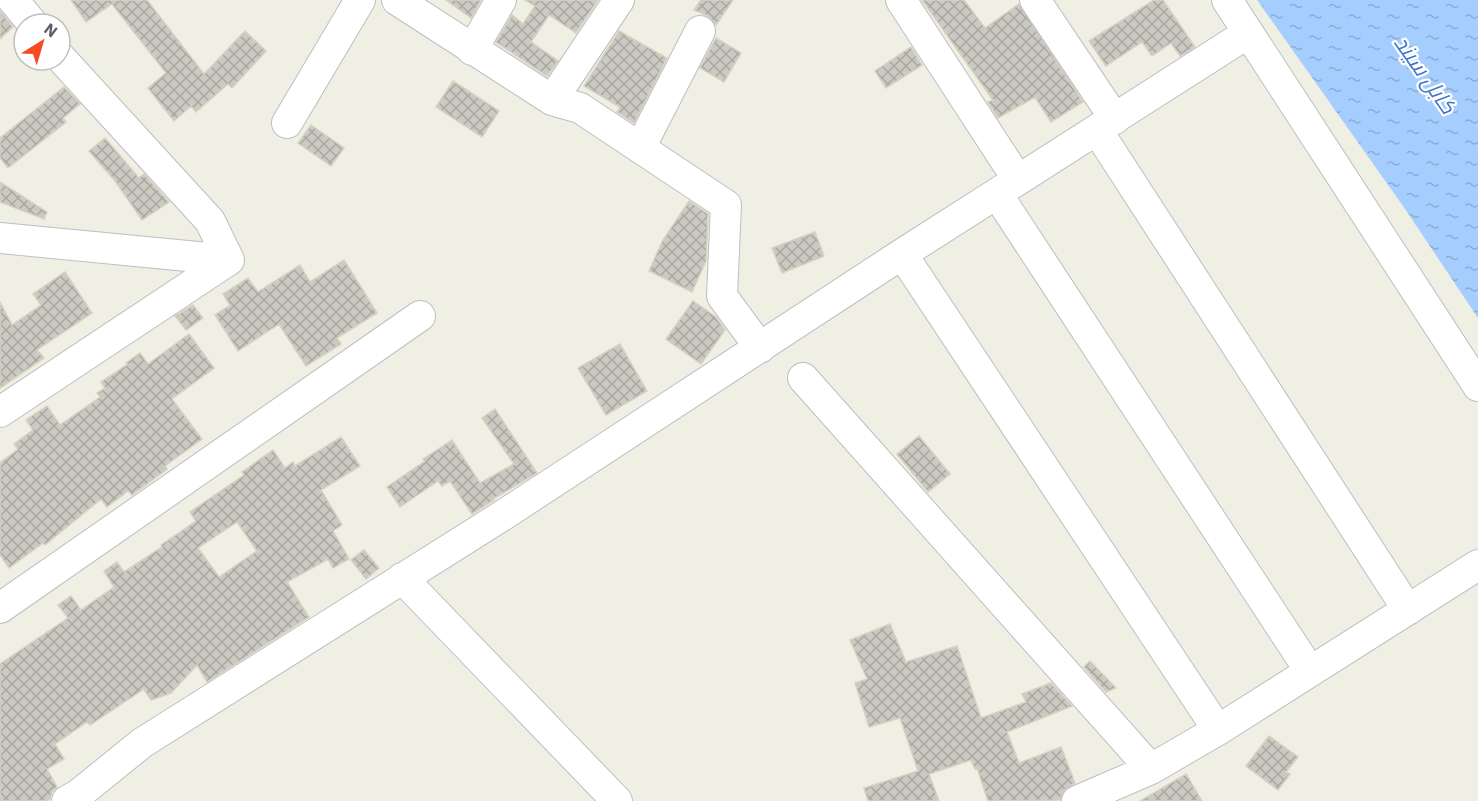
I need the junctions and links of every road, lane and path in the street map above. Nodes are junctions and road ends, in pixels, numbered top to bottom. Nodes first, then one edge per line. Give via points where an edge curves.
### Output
1 (13, 0) edge
2 (360, 0) edge
3 (397, 0) edge
4 (501, 0) edge
5 (619, 0) edge
6 (901, 0) edge
7 (1035, 0) edge
8 (1227, 0) edge
9 (23, 12) edge
10 (700, 31) dead end
11 (1248, 33) junction
12 (472, 50) junction
13 (72, 70) edge
14 (552, 100) junction
15 (287, 123) dead end
16 (1106, 124) junction
17 (640, 148) junction
18 (1008, 187) junction
19 (0, 238) edge
20 (902, 254) junction
21 (229, 260) junction
22 (420, 316) dead end
23 (760, 348) junction
24 (803, 378) dead end
25 (1478, 386) edge
26 (0, 412) edge
27 (1478, 565) edge
28 (402, 578) junction
29 (0, 608) edge
30 (1408, 609) junction
31 (1310, 671) junction
32 (1218, 730) junction
33 (1151, 769) junction
34 (67, 801) edge
35 (617, 801) edge
36 (1077, 801) edge

1 - 9 street
2 - 15 street
3 - 12 street
4 - 12 street
5 - 14 street
6 - 18 street
7 - 16 street
8 - 11 street
10 - 17 street
11 - 16 street
11 - 25 street
12 - 14 street
13 - 21 street via 210,221
14 - 17 street via 580,108
16 - 18 street
16 - 30 street
17 - 23 street via 726,205 722,296
18 - 20 street
18 - 31 street
19 - 21 street
20 - 23 street
20 - 32 street
21 - 26 street
22 - 29 street
23 - 28 street
24 - 33 street
27 - 30 street
28 - 34 street via 142,742
28 - 35 street
30 - 31 street
31 - 32 street
32 - 33 street
33 - 36 street

